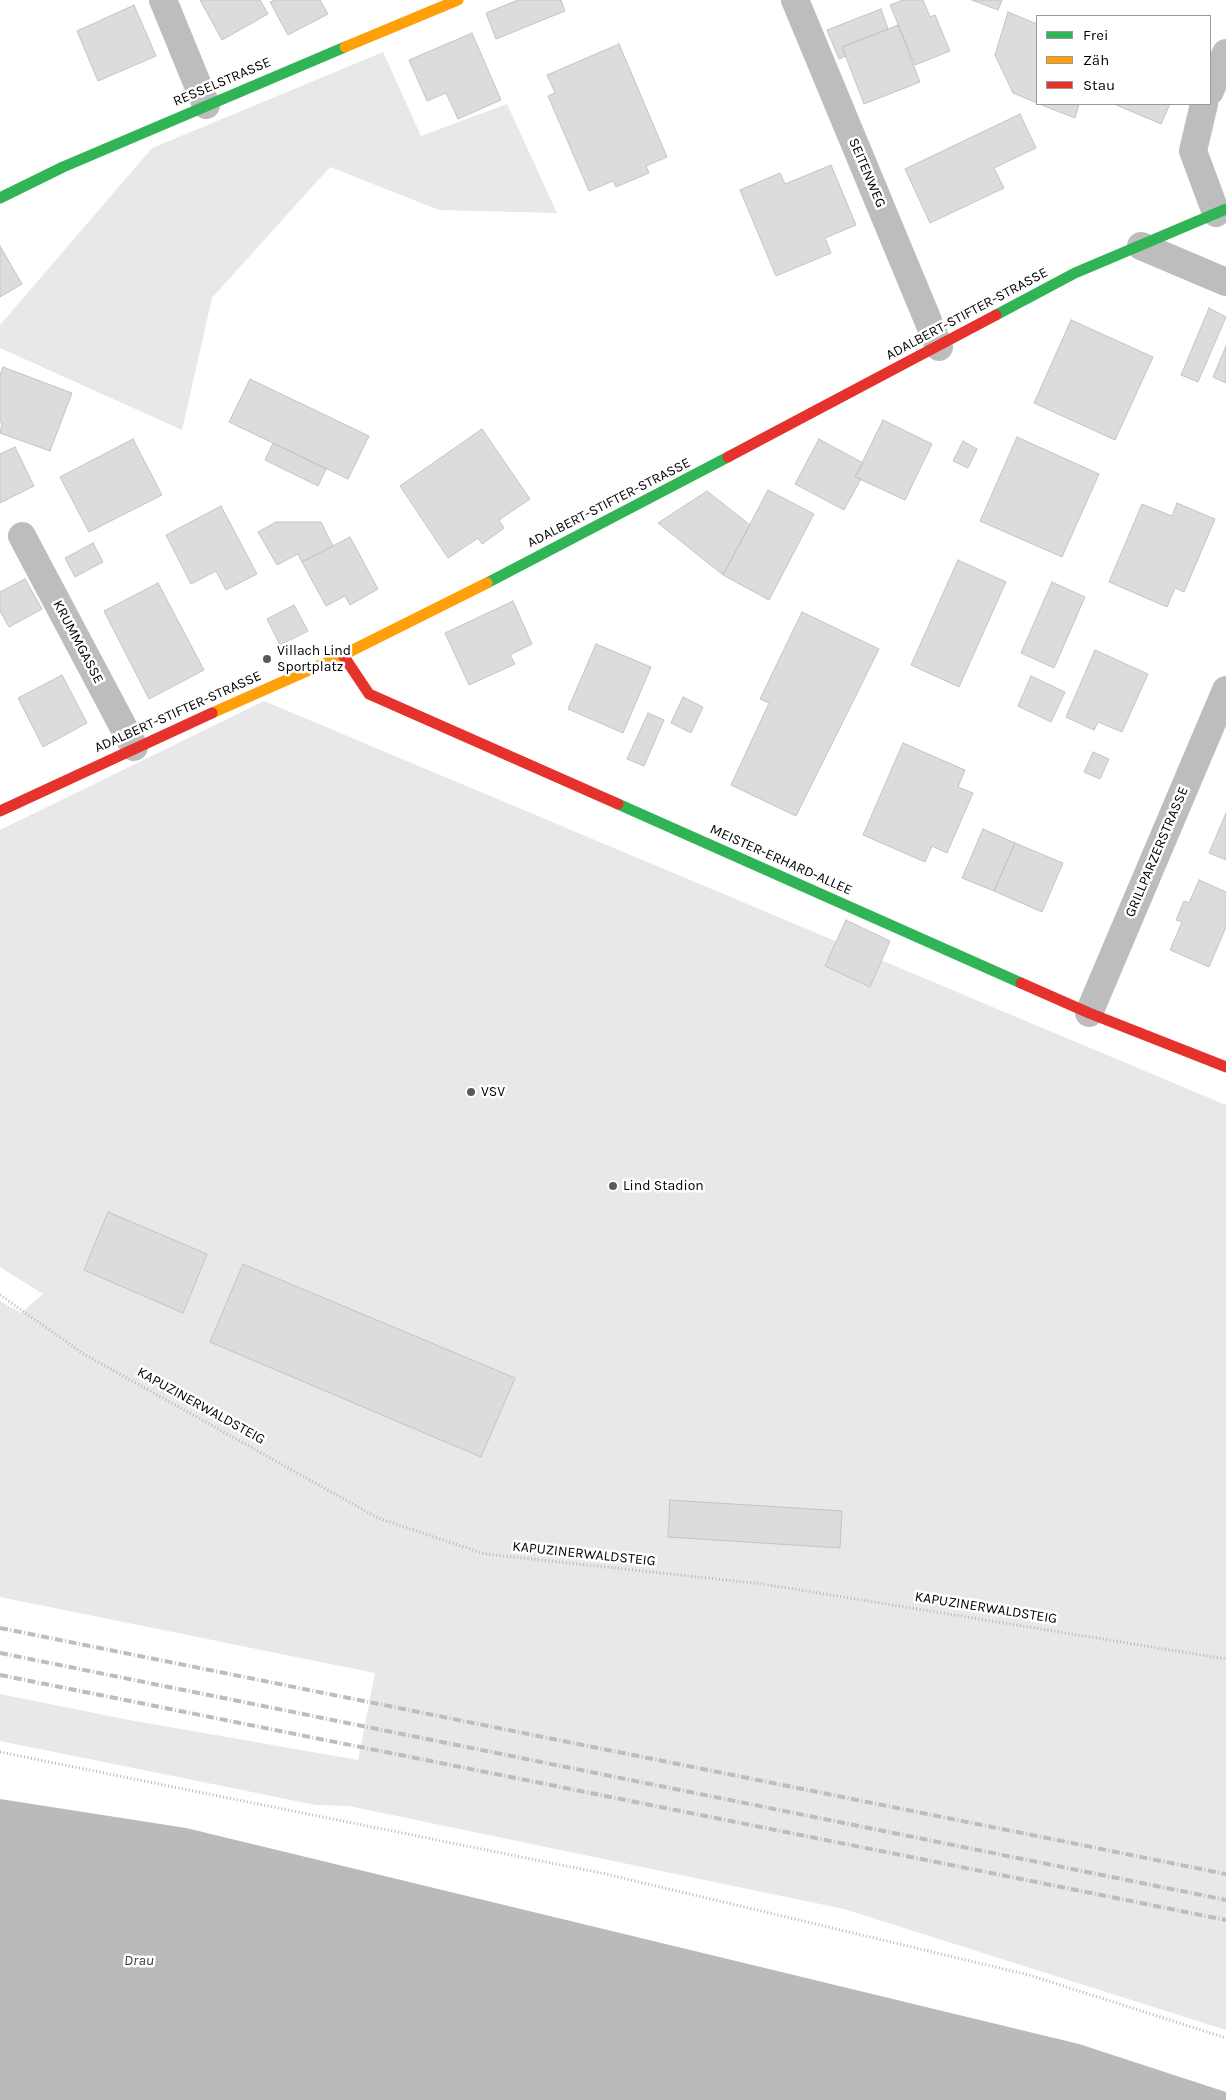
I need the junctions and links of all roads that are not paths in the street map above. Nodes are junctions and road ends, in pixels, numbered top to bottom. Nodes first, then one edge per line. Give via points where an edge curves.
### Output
1 (163, 0) edge
2 (458, 0) edge
3 (794, 0) edge
4 (1226, 53) edge
5 (1211, 89) edge
6 (206, 104) junction
7 (1204, 105) edge
8 (0, 198) edge
9 (1221, 211) edge
10 (1142, 246) junction
11 (1226, 282) edge
12 (939, 347) junction
13 (22, 536) dead end
14 (343, 655) junction
15 (1226, 690) edge
16 (134, 747) junction
17 (0, 811) edge
18 (1088, 1013) junction
19 (1226, 1066) edge

1 - 6 street
2 - 6 street, RESSELSTRASSE
3 - 12 street, SEITENWEG
4 - 5 street
6 - 8 street, RESSELSTRASSE
7 - 9 street via 1193,151
9 - 10 street, ADALBERT-STIFTER-STRASSE
10 - 11 street
10 - 12 street, ADALBERT-STIFTER-STRASSE via 1075,273
12 - 14 street, ADALBERT-STIFTER-STRASSE via 580,536
13 - 16 street, KRUMMGASSE
14 - 16 street, ADALBERT-STIFTER-STRASSE
14 - 18 street, MEISTER-ERHARD-ALLEE via 369,694
15 - 18 street, GRILLPARZERSTRASSE
16 - 17 street, ADALBERT-STIFTER-STRASSE
18 - 19 street, MEISTER-ERHARD-ALLEE

